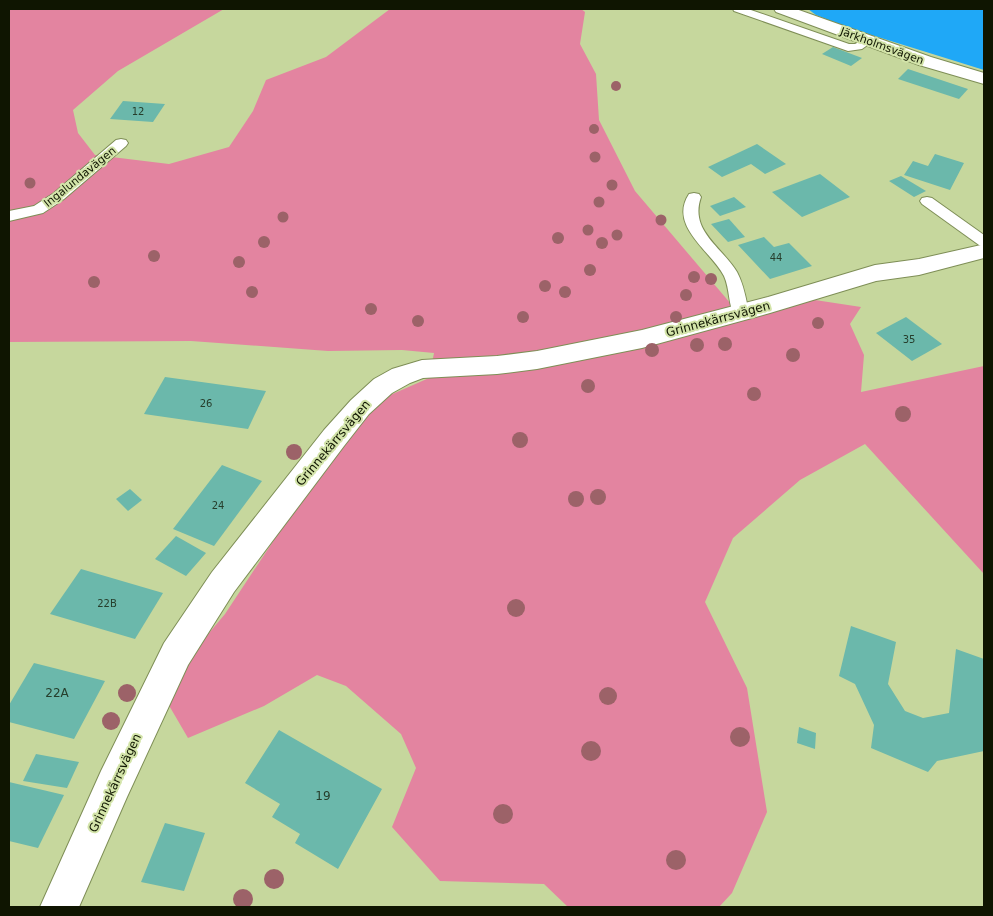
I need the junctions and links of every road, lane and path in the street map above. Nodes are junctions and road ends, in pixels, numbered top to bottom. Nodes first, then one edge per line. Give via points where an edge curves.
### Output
1 (738, 9) edge
2 (782, 9) edge
3 (867, 41) junction
4 (984, 78) edge
5 (122, 143) dead end
6 (694, 197) dead end
7 (927, 201) dead end
8 (9, 216) edge
9 (983, 248) edge
10 (741, 313) junction
11 (59, 907) edge

1 - 3 lane via 848,48 858,47
2 - 3 street, Järkholmsvägen
3 - 4 street, Järkholmsvägen
5 - 8 lane, Ingalundavägen via 38,210
6 - 10 lane via 689,206 689,216 730,273
7 - 9 lane
9 - 10 street, Grinnekärrsvägen via 919,266 875,273
10 - 11 street, Grinnekärrsvägen via 642,339 546,358 497,365 422,369 383,386 344,425 264,528 223,582 176,654

